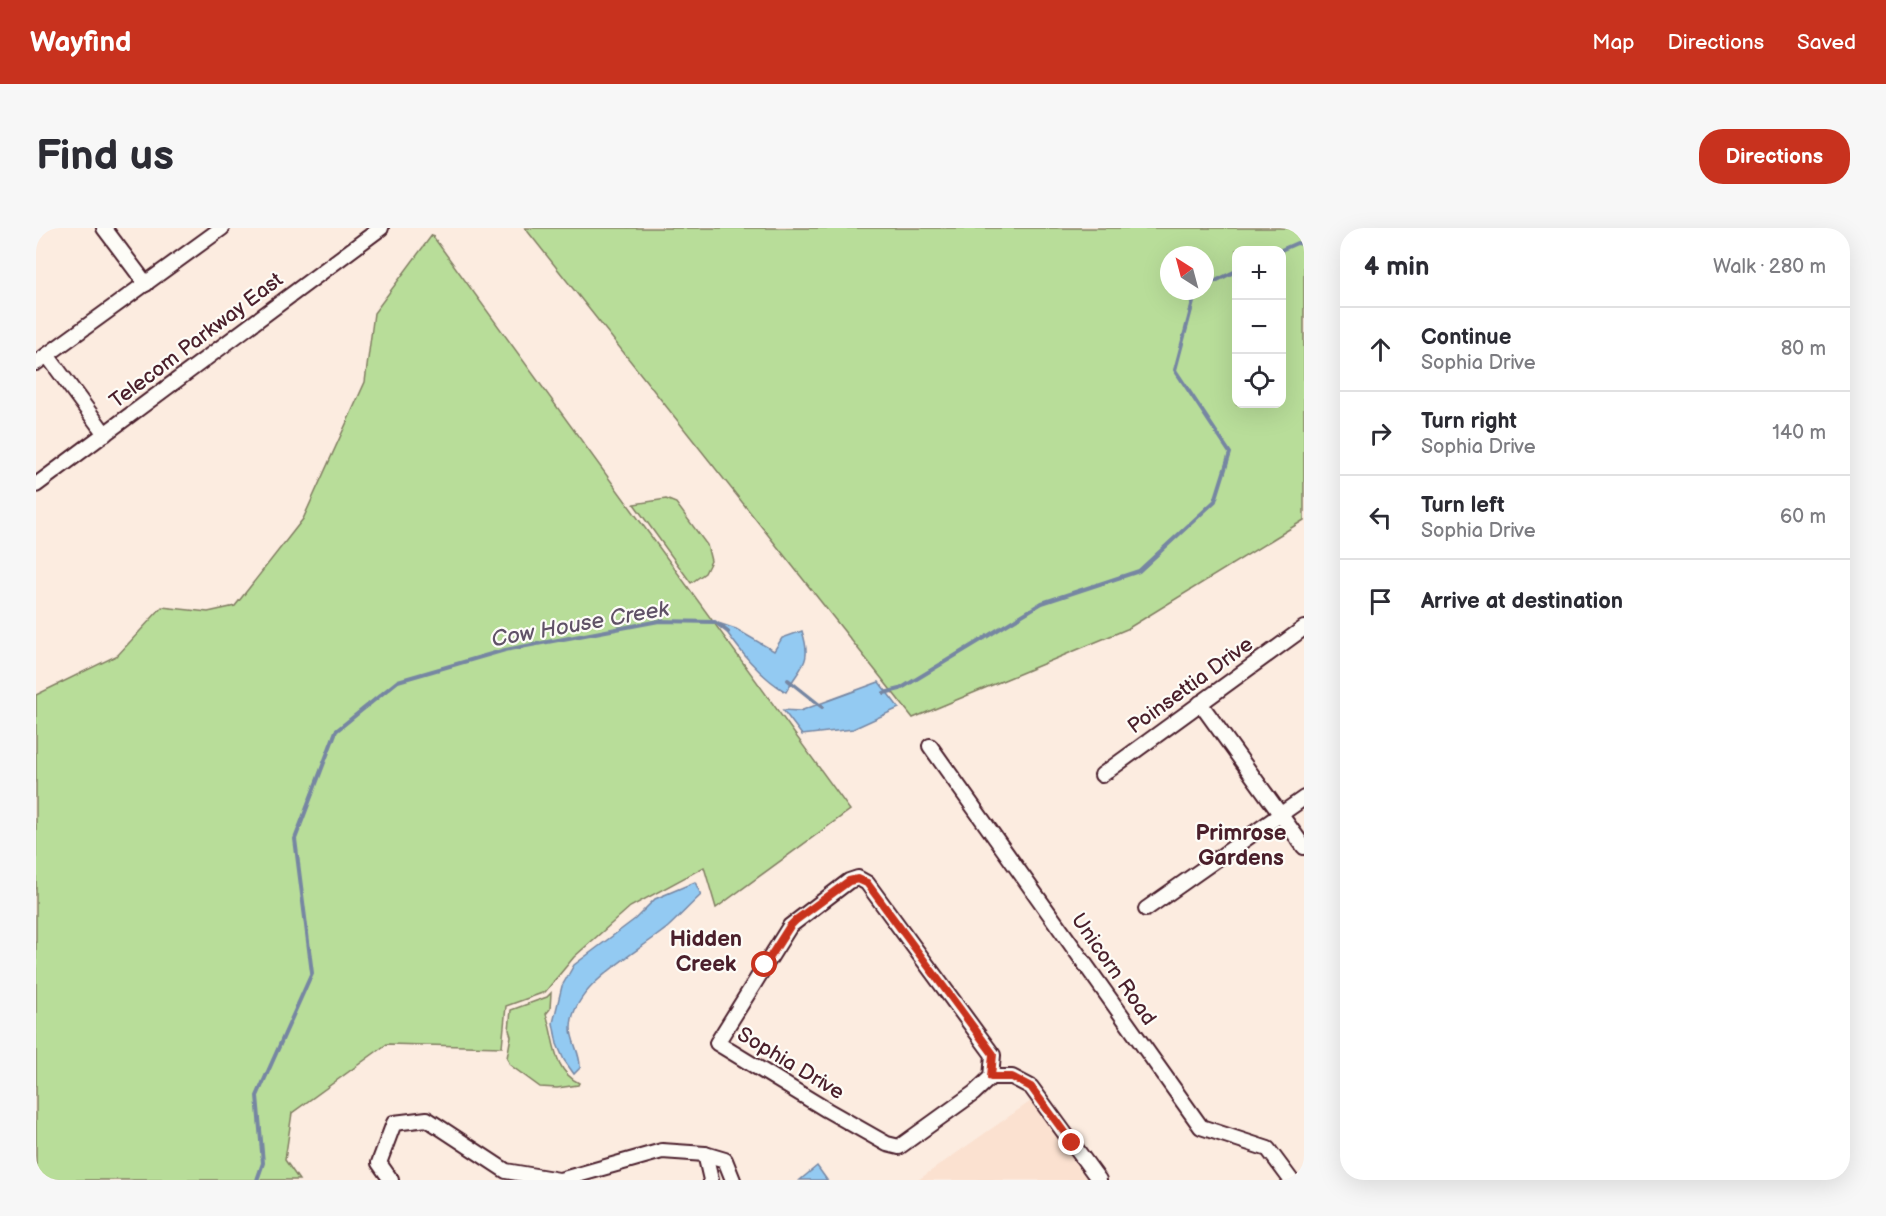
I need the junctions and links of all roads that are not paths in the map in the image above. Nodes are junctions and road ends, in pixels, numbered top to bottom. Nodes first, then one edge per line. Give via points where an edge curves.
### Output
1 (104, 228) edge
2 (222, 228) edge
3 (381, 228) edge
4 (146, 284) junction
5 (41, 359) edge
6 (105, 435) junction
7 (36, 485) edge
8 (1304, 628) edge
9 (1200, 703) junction
10 (930, 746) dead end
11 (1101, 775) dead end
12 (1304, 798) edge
13 (1280, 815) junction
14 (1304, 847) edge
15 (1146, 909) dead end
16 (991, 1077) junction
17 (705, 1154) junction
18 (504, 1175) edge
19 (391, 1180) edge
20 (560, 1180) edge
21 (711, 1180) edge
22 (733, 1180) edge
23 (1100, 1180) edge
24 (1291, 1180) edge

1 - 4 street
2 - 4 street
3 - 6 street, Telecom Parkway East
4 - 5 street
5 - 6 street
6 - 7 street, Telecom Parkway East
8 - 9 street, Poinsettia Drive
9 - 11 street, Poinsettia Drive
9 - 13 street
10 - 24 street, Unicorn Road via 1201,1127 1268,1149
12 - 13 street
13 - 14 street
13 - 15 street
16 - 16 street, Sophia Drive via 993,1054 867,883 858,879 849,881 790,926 717,1043 837,1116 899,1147
16 - 23 street via 1012,1077 1031,1087
17 - 20 street via 662,1150
17 - 21 street
17 - 22 street via 725,1160
18 - 19 street via 428,1119 394,1123 379,1163
18 - 20 street

